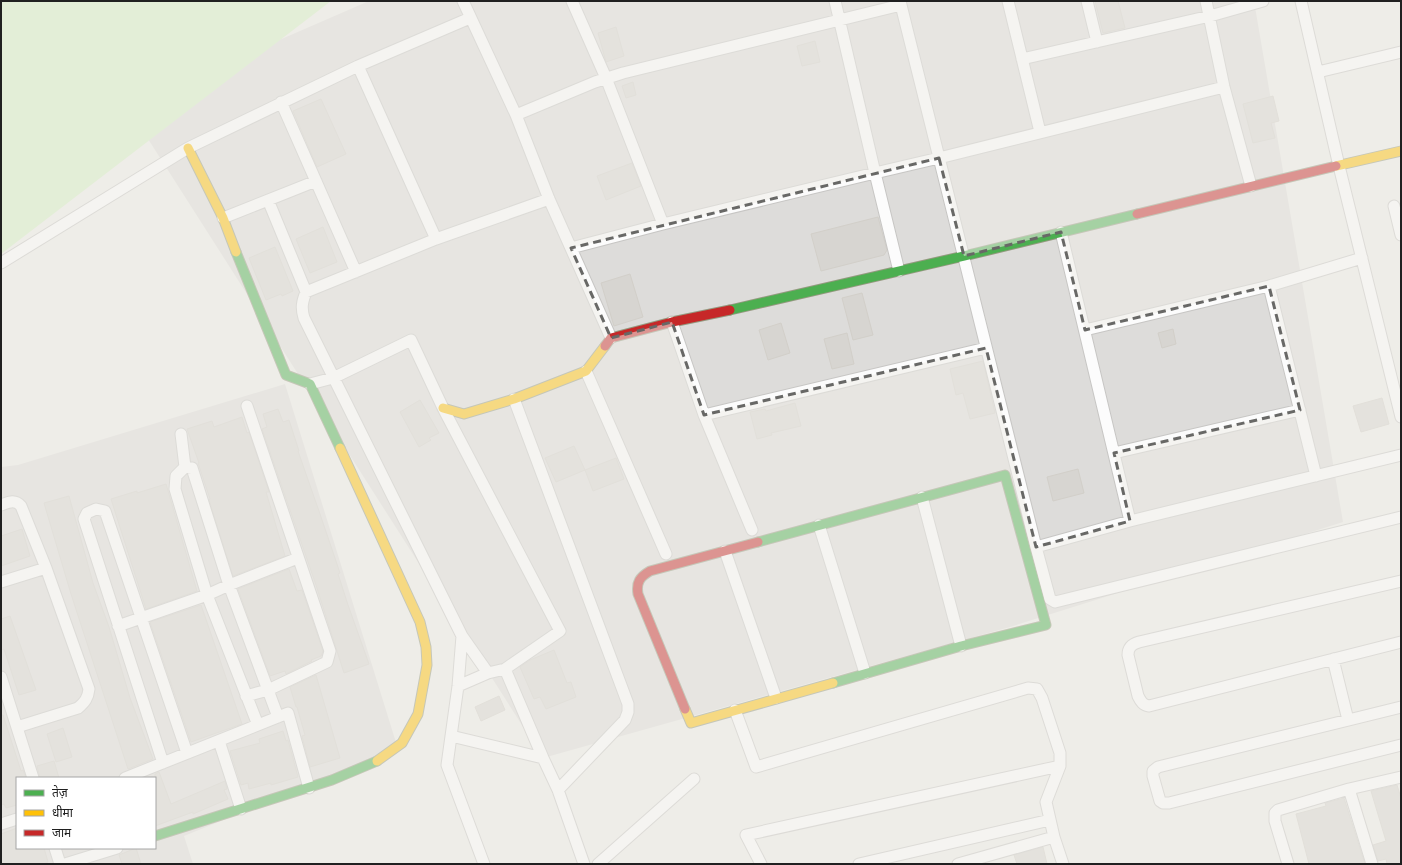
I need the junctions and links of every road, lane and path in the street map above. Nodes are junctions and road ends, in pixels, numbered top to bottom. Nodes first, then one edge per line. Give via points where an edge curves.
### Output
1 (463, 1) edge
2 (572, 1) edge
3 (835, 1) edge
4 (1008, 1) edge
5 (1087, 1) edge
6 (1206, 1) edge
7 (1263, 1) edge
8 (1301, 1) edge
9 (901, 3) edge
10 (1210, 16) junction
11 (470, 18) junction
12 (840, 21) junction
13 (1097, 42) junction
14 (1401, 52) edge
15 (1022, 59) junction
16 (358, 66) junction
17 (1318, 72) junction
18 (606, 78) junction
19 (1224, 88) junction
20 (281, 102) junction
21 (516, 115) junction
22 (1040, 132) junction
23 (188, 148) junction
24 (1401, 151) edge
25 (939, 158) junction
26 (1339, 166) junction
27 (875, 172) junction
28 (316, 181) junction
29 (1251, 186) junction
30 (549, 198) junction
31 (268, 200) junction
32 (1394, 206) dead end
33 (223, 218) junction
34 (664, 224) junction
35 (1061, 232) junction
36 (1401, 235) edge
37 (436, 239) junction
38 (571, 248) junction
39 (964, 256) junction
40 (1362, 258) junction
41 (1, 263) edge
42 (900, 271) junction
43 (356, 272) junction
44 (1269, 286) junction
45 (306, 292) junction
46 (672, 322) junction
47 (1085, 330) junction
48 (610, 338) junction
49 (986, 348) junction
50 (586, 371) junction
51 (333, 378) junction
52 (310, 384) junction
53 (514, 399) junction
54 (247, 406) dead end
55 (443, 408) junction
56 (1300, 410) junction
57 (704, 416) junction
58 (1401, 417) edge
59 (181, 434) dead end
60 (1114, 453) junction
61 (1401, 455) edge
62 (185, 466) junction
63 (1316, 476) junction
64 (922, 497) junction
65 (1, 505) edge
66 (1401, 517) edge
67 (1130, 521) junction
68 (819, 525) junction
69 (752, 530) dead end
70 (1036, 547) junction
71 (725, 551) junction
72 (666, 554) dead end
73 (298, 558) junction
74 (46, 568) junction
75 (1401, 581) edge
76 (1, 582) edge
77 (229, 585) junction
78 (207, 595) junction
79 (141, 618) junction
80 (118, 626) junction
81 (462, 636) junction
82 (1401, 642) edge
83 (961, 646) junction
84 (1333, 660) junction
85 (505, 669) junction
86 (488, 673) junction
87 (865, 673) junction
88 (1, 677) edge
89 (458, 686) junction
90 (268, 690) junction
91 (246, 696) junction
92 (776, 698) junction
93 (1401, 707) edge
94 (735, 710) junction
95 (278, 717) junction
96 (1348, 720) junction
97 (258, 725) junction
98 (17, 727) junction
99 (451, 736) junction
100 (219, 741) junction
101 (1401, 744) edge
102 (187, 753) junction
103 (543, 758) junction
104 (162, 763) junction
105 (1060, 766) junction
106 (32, 777) edge
107 (127, 777) edge
108 (1401, 777) edge
109 (694, 779) dead end
110 (309, 788) junction
111 (1349, 789) junction
112 (558, 790) junction
113 (241, 809) junction
114 (16, 819) edge
115 (1050, 820) junction
116 (1, 824) edge
117 (156, 836) edge
118 (1054, 837) junction
119 (55, 849) edge
120 (114, 849) edge
121 (60, 864) edge
122 (65, 864) edge
123 (484, 864) edge
124 (584, 864) edge
125 (598, 864) edge
126 (761, 864) edge
127 (859, 864) edge
128 (958, 864) edge
129 (1064, 864) edge
130 (1288, 864) edge
131 (1372, 864) edge

1 - 11 street
2 - 18 street
3 - 12 street
4 - 15 street
5 - 13 street
6 - 10 street
7 - 10 street
8 - 17 street
9 - 12 street
9 - 25 street
10 - 13 street
10 - 19 street
11 - 16 street
11 - 21 street
12 - 18 street
12 - 27 street
13 - 15 street
14 - 17 street
15 - 22 street
16 - 20 street
16 - 37 street
17 - 26 street
18 - 21 street
18 - 34 street
19 - 22 street
19 - 29 street
20 - 23 street
20 - 28 street
21 - 30 street
22 - 25 street
23 - 33 street
23 - 41 street
24 - 26 street
25 - 27 street
25 - 39 street
26 - 29 street
26 - 40 street
27 - 34 street
27 - 42 street
28 - 31 street
28 - 43 street
29 - 35 street
30 - 37 street
30 - 38 street
31 - 33 street
31 - 45 street
32 - 36 street
33 - 52 street via 286,375
34 - 38 street
35 - 39 street
35 - 47 street
37 - 43 street
38 - 48 street
39 - 42 street
39 - 49 street
40 - 44 street
40 - 58 street
42 - 46 street
43 - 45 street
44 - 47 street
44 - 56 street
45 - 51 street via 301,309
46 - 48 street
46 - 57 street
47 - 60 street
48 - 50 street
49 - 57 street
49 - 70 street
50 - 53 street
50 - 72 street
51 - 52 street
51 - 55 street via 411,340
51 - 81 street
52 - 110 street via 420,622 427,665 418,714 402,743 380,760
53 - 55 street via 464,414
53 - 112 street via 628,704 625,720
54 - 73 street
55 - 85 street via 560,631
56 - 60 street
56 - 63 street
57 - 69 street
59 - 62 street
60 - 67 street
61 - 63 street
62 - 77 street via 192,468
62 - 78 street via 176,476 175,489
63 - 67 street
64 - 68 street
64 - 83 street
64 - 83 street via 1005,475 1046,626
65 - 74 street via 13,501 22,506
66 - 70 street via 1055,602 1049,597
67 - 70 street
68 - 71 street
68 - 87 street
71 - 92 street
71 - 94 street via 650,571 639,579 636,586 691,723
73 - 77 street
73 - 90 street via 330,651 327,662
74 - 76 street
74 - 98 street via 88,689 88,696 78,708
75 - 84 street via 1134,643 1128,650 1138,696 1149,706
77 - 78 street
77 - 90 street
78 - 79 street
78 - 91 street
79 - 80 street
79 - 80 street via 105,511 96,509 87,513 84,519
79 - 102 street
80 - 104 street
81 - 86 street
81 - 89 street
82 - 84 street
83 - 87 street
84 - 96 street
85 - 86 street
85 - 103 street
86 - 89 street
87 - 92 street
88 - 98 street
89 - 99 street
90 - 91 street
90 - 95 street
91 - 97 street
92 - 94 street
93 - 96 street
94 - 105 street via 756,767 1032,687 1040,692 1060,753
95 - 97 street
95 - 110 street via 288,713
96 - 101 street via 1156,768 1153,776 1159,799 1161,802 1169,803
97 - 100 street
98 - 106 street
99 - 103 street
99 - 123 street via 447,765
100 - 102 street
100 - 113 street
102 - 104 street
103 - 112 street
104 - 107 street
105 - 115 street via 1046,802
105 - 126 street via 746,836
108 - 111 street
109 - 125 street
110 - 113 street
111 - 130 street via 1275,813
111 - 131 street
112 - 124 street
113 - 117 street
114 - 116 street
115 - 118 street
115 - 127 street
118 - 128 street
118 - 129 street
119 - 121 street
120 - 122 street

